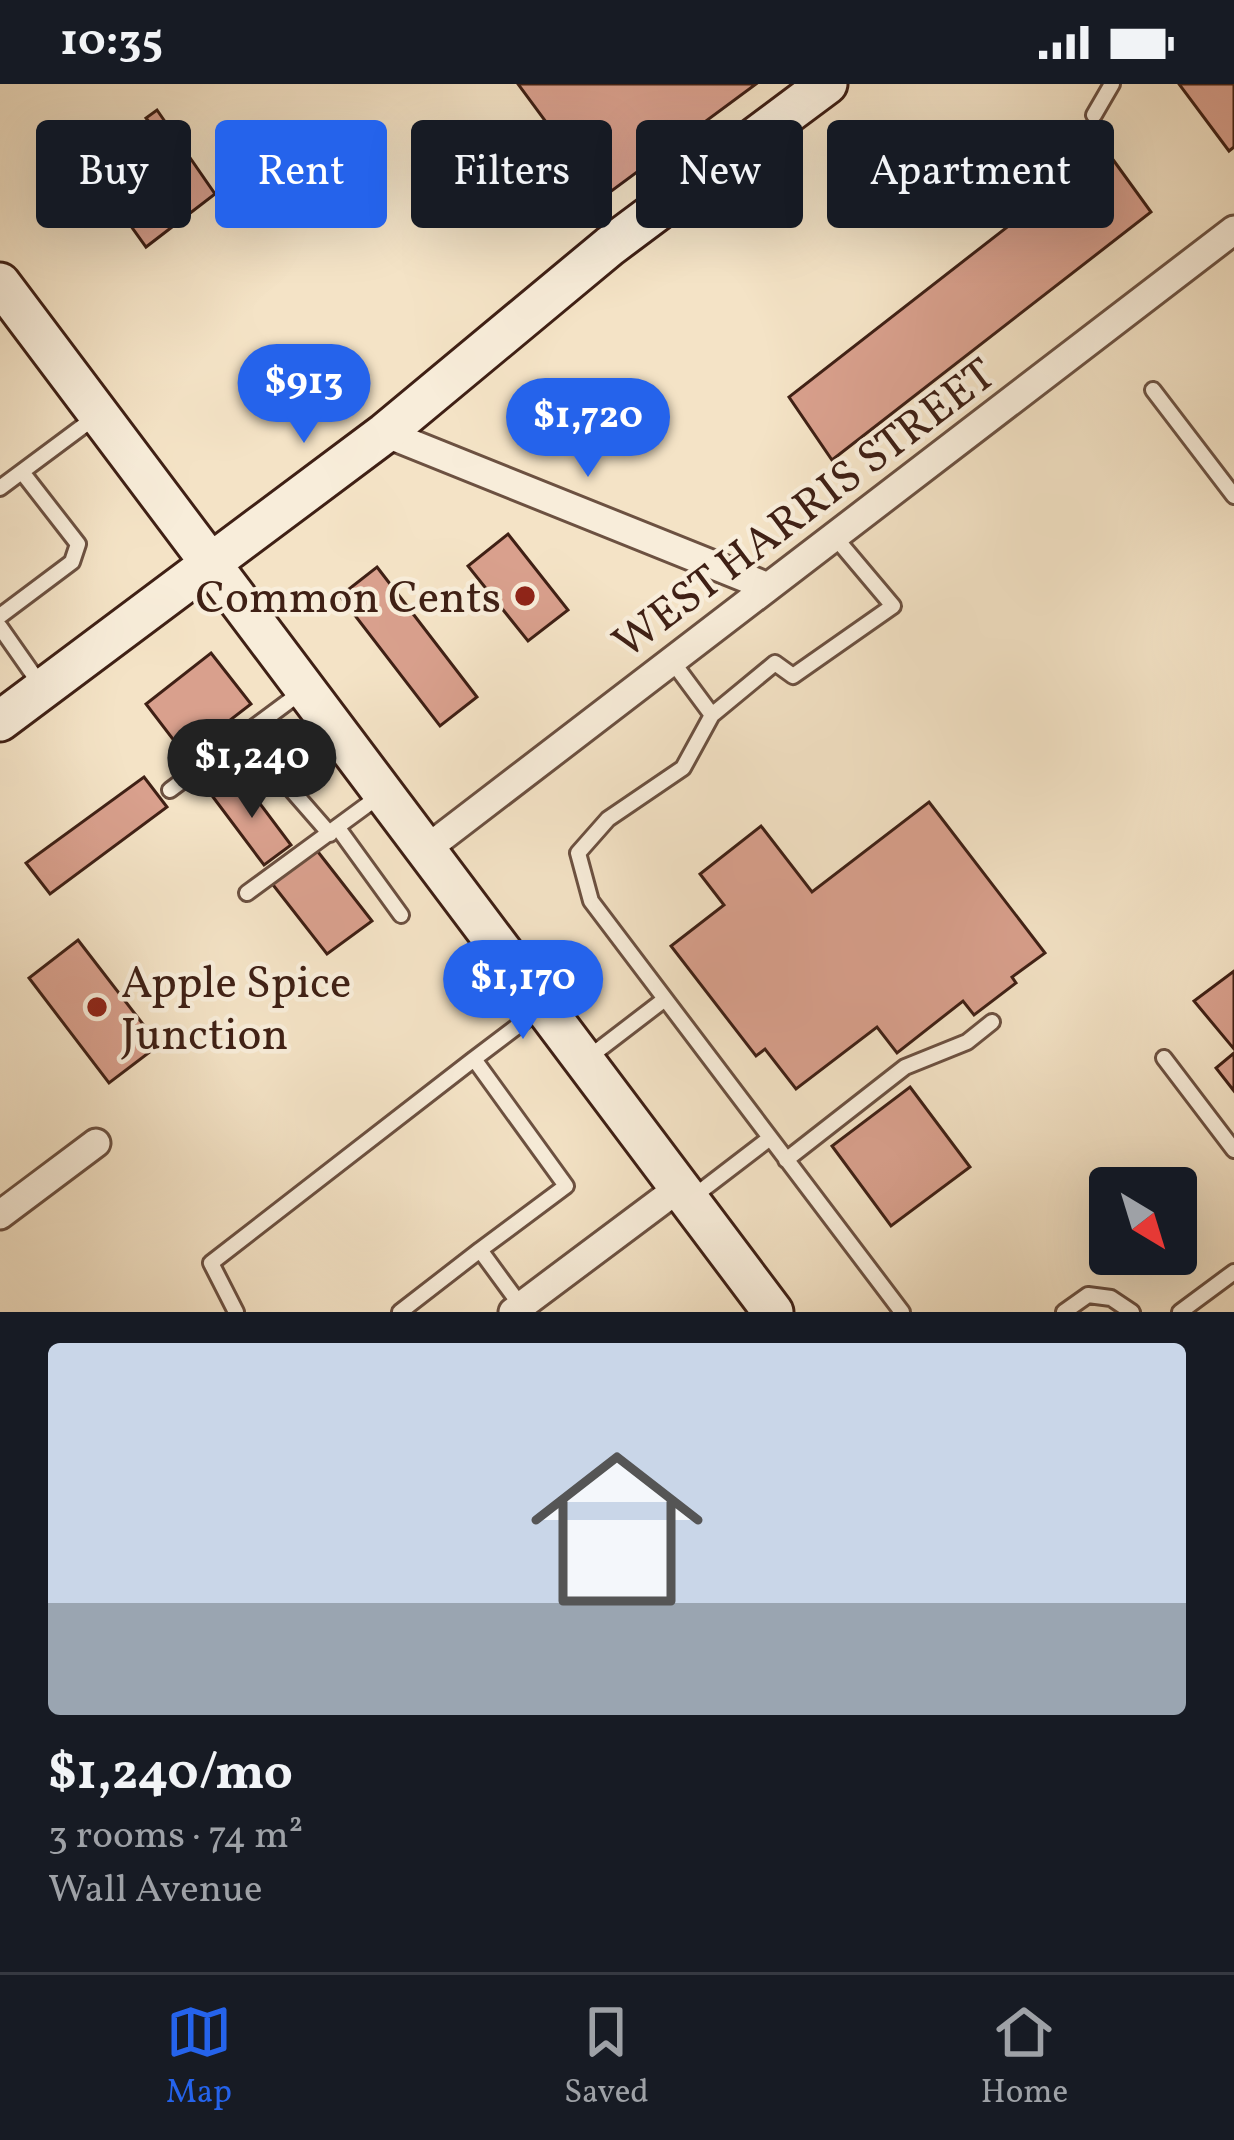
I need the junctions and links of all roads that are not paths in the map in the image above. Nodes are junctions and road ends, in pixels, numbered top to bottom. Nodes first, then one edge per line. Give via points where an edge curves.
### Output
1 (827, 84) edge
2 (1112, 84) edge
3 (1094, 115) dead end
4 (1234, 230) edge
5 (0, 283) edge
6 (1153, 390) dead end
7 (98, 415) junction
8 (385, 433) junction
9 (22, 472) junction
10 (0, 488) edge
11 (1234, 496) edge
12 (834, 536) junction
13 (208, 563) junction
14 (768, 586) junction
15 (0, 616) edge
16 (0, 627) edge
17 (672, 660) junction
18 (43, 688) junction
19 (304, 690) junction
20 (712, 715) junction
21 (0, 721) edge
22 (344, 744) junction
23 (263, 749) dead end
24 (289, 787) junction
25 (170, 790) dead end
26 (382, 794) junction
27 (333, 831) junction
28 (424, 851) junction
29 (247, 893) dead end
30 (401, 915) dead end
31 (665, 999) junction
32 (544, 1006) junction
33 (992, 1022) dead end
34 (1164, 1058) dead end
35 (475, 1059) junction
36 (585, 1061) junction
37 (770, 1138) junction
38 (95, 1143) dead end
39 (1234, 1150) edge
40 (786, 1160) junction
41 (685, 1194) junction
42 (0, 1215) edge
43 (480, 1250) junction
44 (1234, 1272) edge
45 (517, 1309) edge
46 (236, 1312) edge
47 (400, 1312) edge
48 (773, 1312) edge
49 (902, 1312) edge
50 (1064, 1312) edge
51 (1132, 1312) edge
52 (1180, 1312) edge

1 - 8 main road via 610,246
2 - 3 lane
4 - 12 street, WEST HARRIS STREET
5 - 7 main road
6 - 11 lane
7 - 9 lane
7 - 13 main road
8 - 13 main road
8 - 14 street
9 - 10 lane
9 - 15 lane via 78,544 72,562
12 - 14 street, WEST HARRIS STREET
12 - 20 lane via 893,606 793,676 775,663
13 - 18 main road
13 - 19 main road
14 - 17 street, WEST HARRIS STREET
16 - 18 lane
17 - 20 lane
17 - 28 street, WEST HARRIS STREET
18 - 21 main road
19 - 22 main road
19 - 25 lane
20 - 31 lane via 683,768 608,819 578,854 591,902
22 - 24 lane
22 - 26 main road
23 - 24 lane
24 - 27 lane
26 - 27 lane
26 - 28 main road
27 - 29 lane
27 - 30 lane
28 - 32 main road
31 - 36 lane
31 - 37 lane
32 - 35 lane
32 - 36 main road
33 - 40 lane via 967,1042 905,1067
34 - 39 lane
35 - 43 lane via 566,1186
35 - 46 lane via 212,1263
36 - 41 main road
37 - 40 lane
37 - 41 lane
38 - 42 street
40 - 49 lane
41 - 45 street
41 - 48 main road
43 - 45 lane
43 - 47 lane
44 - 52 lane
50 - 51 lane via 1088,1295

